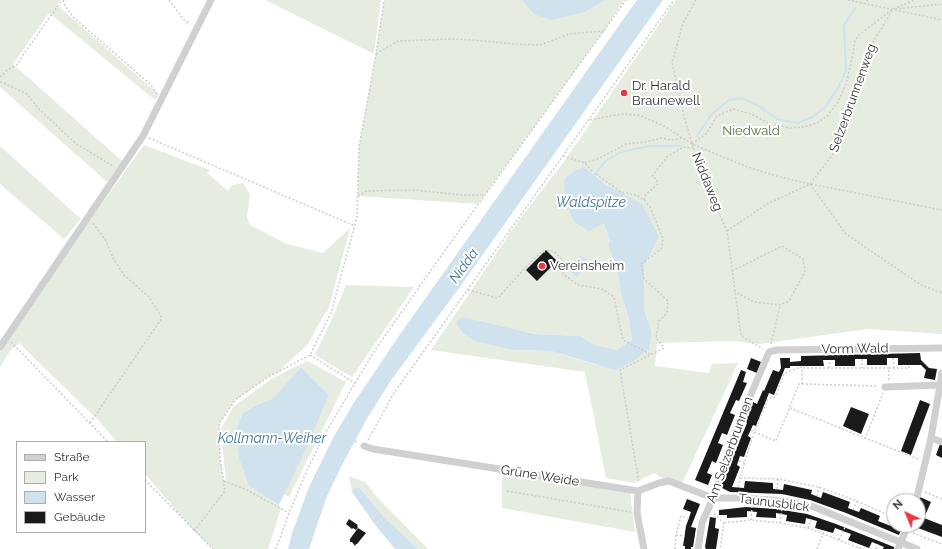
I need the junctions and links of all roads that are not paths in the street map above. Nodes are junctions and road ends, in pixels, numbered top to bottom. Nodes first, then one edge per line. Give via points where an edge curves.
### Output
1 (211, 0) edge
2 (0, 347) edge
3 (942, 348) edge
4 (769, 352) joint
5 (942, 373) edge
6 (940, 385) junction
7 (887, 387) road end
8 (931, 438) junction
9 (942, 442) edge
10 (364, 446) road end
11 (639, 491) junction
12 (918, 493) edge
13 (712, 498) junction
14 (905, 533) edge
15 (900, 546) edge
16 (644, 549) edge
17 (698, 549) edge
18 (917, 549) edge

1 - 2 street via 143,136
3 - 4 street, Vorm Wald via 799,349
4 - 13 street, Am Selzerbrunnen via 738,425
5 - 6 street
6 - 7 street
6 - 8 street
8 - 9 street
8 - 12 street
10 - 11 street, Grüne Weide
11 - 13 street, Grüne Weide via 669,481
11 - 16 street via 637,513
13 - 15 street, Taunusblick via 783,501 814,507
13 - 17 street, Am Selzerbrunnen via 702,523
14 - 15 street
15 - 18 street, Taunusblick

